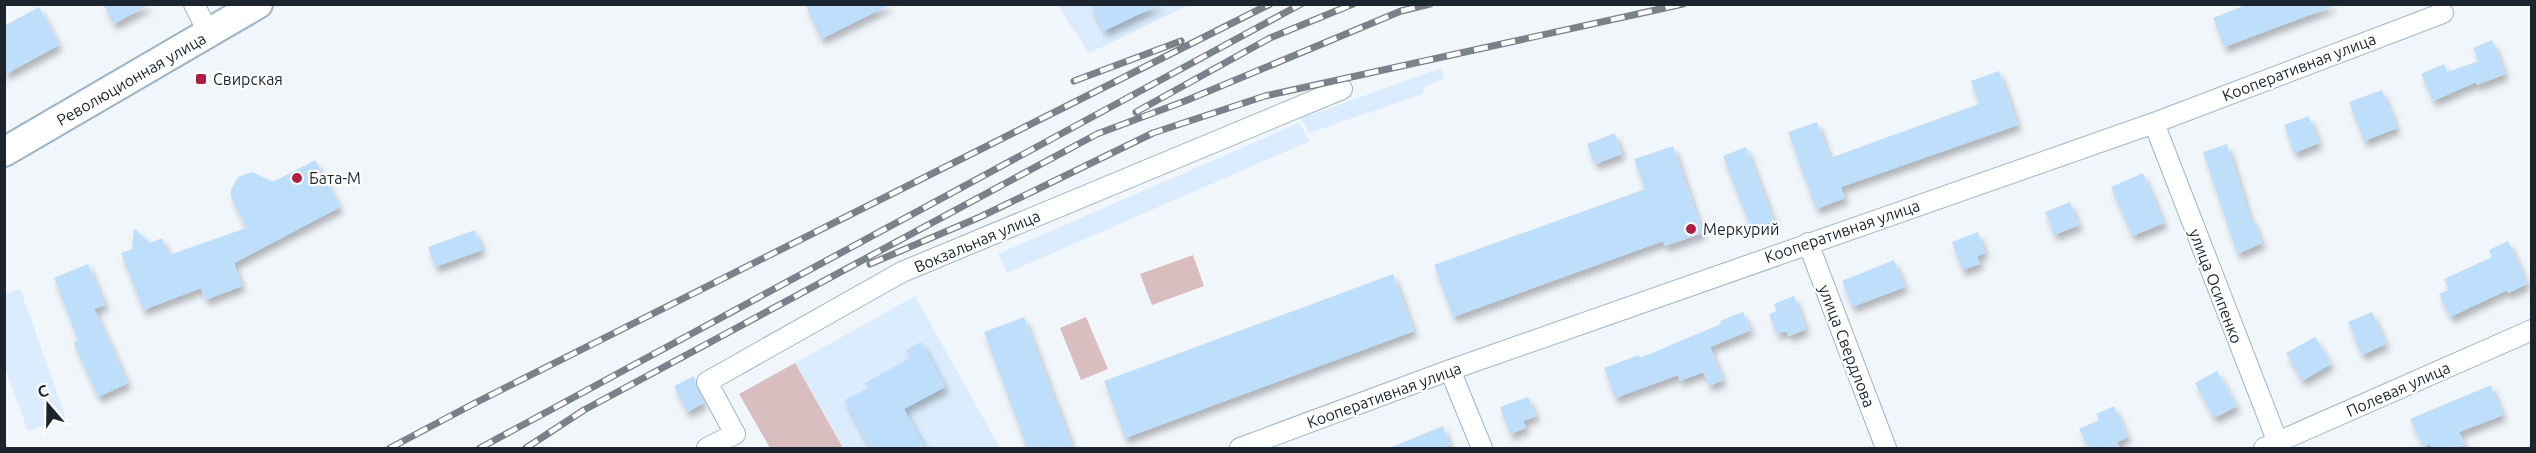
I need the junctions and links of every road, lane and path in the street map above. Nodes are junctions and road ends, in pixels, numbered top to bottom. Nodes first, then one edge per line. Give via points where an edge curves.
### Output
1 (194, 4) edge
2 (258, 4) edge
3 (2443, 13) dead end
4 (209, 34) junction
5 (1342, 89) dead end
6 (2154, 123) junction
7 (4, 152) edge
8 (1808, 243) junction
9 (2532, 330) edge
10 (1450, 370) junction
11 (2274, 447) edge
12 (707, 448) edge
13 (1240, 448) edge
14 (1482, 448) edge
15 (1886, 448) edge

1 - 4 street
2 - 4 main road, Революционная улица
3 - 6 street, Кооперативная улица
4 - 7 main road, Революционная улица
5 - 12 street, Вокзальная улица via 902,272 707,382 735,434
6 - 8 street, Кооперативная улица
6 - 11 street, улица Осипенко
8 - 10 street, Кооперативная улица
8 - 15 street, улица Свердлова
9 - 11 street, Полевая улица
10 - 13 street, Кооперативная улица
10 - 14 street

